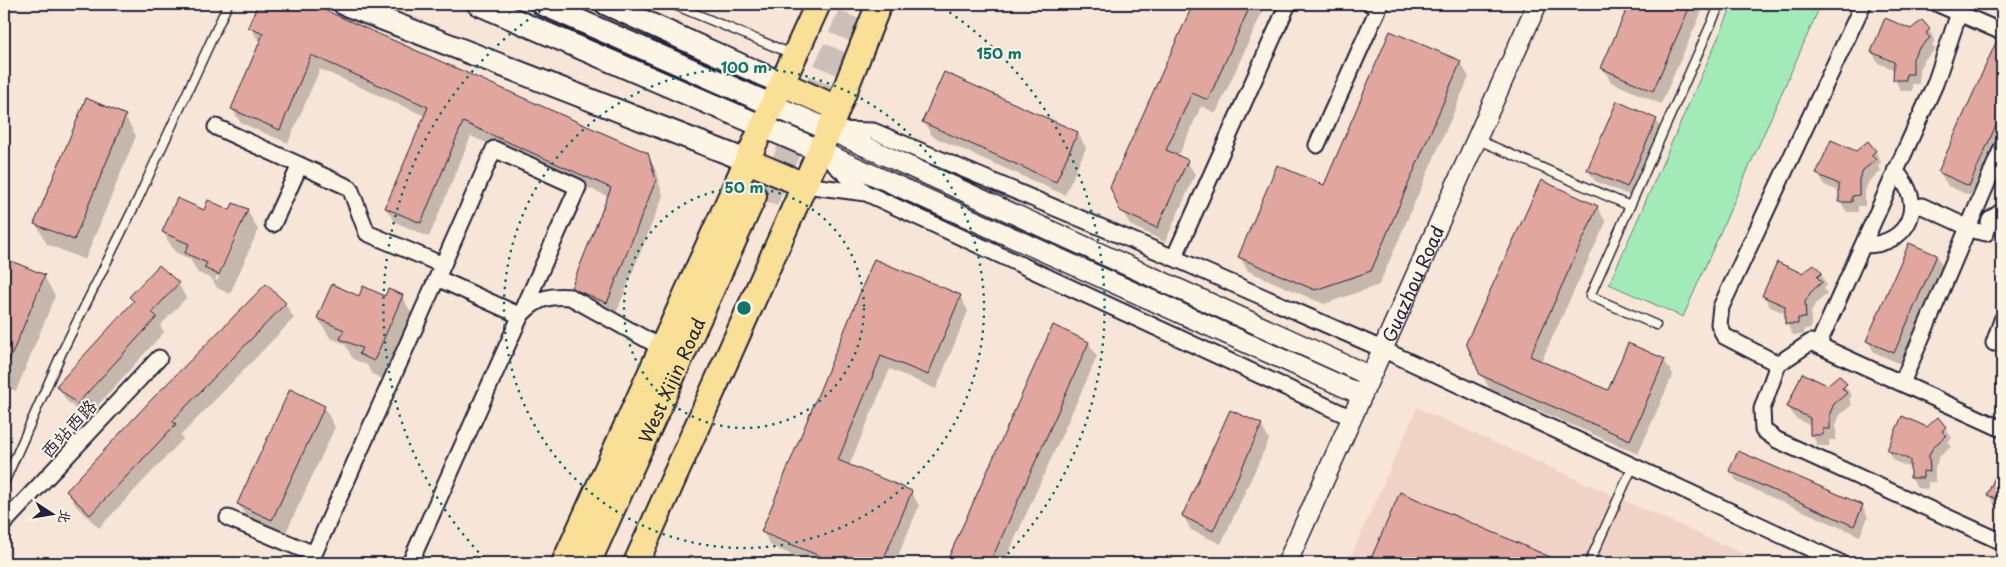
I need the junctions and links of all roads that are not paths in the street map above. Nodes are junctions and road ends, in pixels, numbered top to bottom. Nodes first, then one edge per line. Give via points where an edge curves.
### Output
1 (228, 4) edge
2 (344, 4) edge
3 (478, 4) edge
4 (542, 4) edge
5 (606, 4) edge
6 (672, 4) edge
7 (818, 4) edge
8 (879, 4) edge
9 (1288, 4) edge
10 (1371, 4) edge
11 (1537, 4) edge
12 (1720, 4) edge
13 (1862, 4) edge
14 (1938, 4) edge
15 (1959, 13) junction
16 (2002, 32) edge
17 (796, 56) junction
18 (774, 105) junction
19 (837, 108) junction
20 (216, 127) dead end
21 (1476, 139) junction
22 (824, 140) junction
23 (1317, 145) dead end
24 (2002, 148) edge
25 (748, 161) junction
26 (300, 165) junction
27 (1895, 171) junction
28 (804, 185) junction
29 (866, 193) junction
30 (1630, 206) junction
31 (1912, 208) junction
32 (2002, 211) edge
33 (273, 224) dead end
34 (1968, 228) junction
35 (1863, 244) junction
36 (1174, 258) junction
37 (440, 272) junction
38 (521, 316) junction
39 (2002, 320) edge
40 (1656, 325) dead end
41 (1994, 343) dead end
42 (1818, 346) junction
43 (662, 348) junction
44 (1382, 349) junction
45 (159, 358) dead end
46 (1778, 364) junction
47 (1370, 376) junction
48 (1902, 383) junction
49 (1362, 395) junction
50 (1352, 418) junction
51 (2002, 429) edge
52 (1633, 466) junction
53 (4, 482) edge
54 (228, 518) dead end
55 (4, 523) edge
56 (2002, 542) edge
57 (312, 559) edge
58 (410, 563) edge
59 (564, 563) edge
60 (588, 563) edge
61 (603, 563) edge
62 (636, 563) edge
63 (1286, 563) edge
64 (1589, 563) edge
65 (1841, 563) edge

1 - 53 lane via 138,199 63,350
2 - 25 main road
3 - 18 main road
4 - 18 main road
5 - 18 main road
6 - 17 lane
7 - 17 main road
8 - 19 main road
9 - 36 street
10 - 23 street via 1378,7
11 - 21 street, Guazhou Road
12 - 30 lane
13 - 46 street via 1721,307 1719,324 1724,336
14 - 15 street
15 - 16 street
15 - 27 street via 1935,84
17 - 18 main road
18 - 19 main road
18 - 22 main road
18 - 25 main road
19 - 22 main road
20 - 26 street
21 - 30 lane
21 - 44 street, Guazhou Road
22 - 28 main road
22 - 29 street
22 - 36 street via 873,131
22 - 47 street
22 - 49 street
24 - 34 street
25 - 28 main road
25 - 43 main road
26 - 33 street
26 - 37 street via 350,188 367,233
27 - 31 street via 1911,194
27 - 35 street
28 - 29 street
28 - 62 main road
29 - 50 street
30 - 40 lane via 1590,296
31 - 34 street via 1922,206
31 - 35 street via 1901,233 1877,245
32 - 34 street via 1990,220 1986,233
34 - 48 street
35 - 42 street
36 - 44 street
37 - 38 street
37 - 38 street via 494,150 578,187
37 - 57 street
38 - 43 street via 542,298 570,297
38 - 58 street
39 - 41 street
42 - 46 street via 1812,342
42 - 48 street
43 - 59 main road
44 - 47 street, Guazhou Road
44 - 52 street
45 - 55 street, 西站西路
46 - 56 street via 1762,409 1763,430 1776,440
47 - 49 street, Guazhou Road
48 - 51 street
49 - 50 street, Guazhou Road
50 - 63 street, Guazhou Road
52 - 64 lane
52 - 65 street
54 - 57 street
60 - 61 main road, West Xijin Road via 760,198

